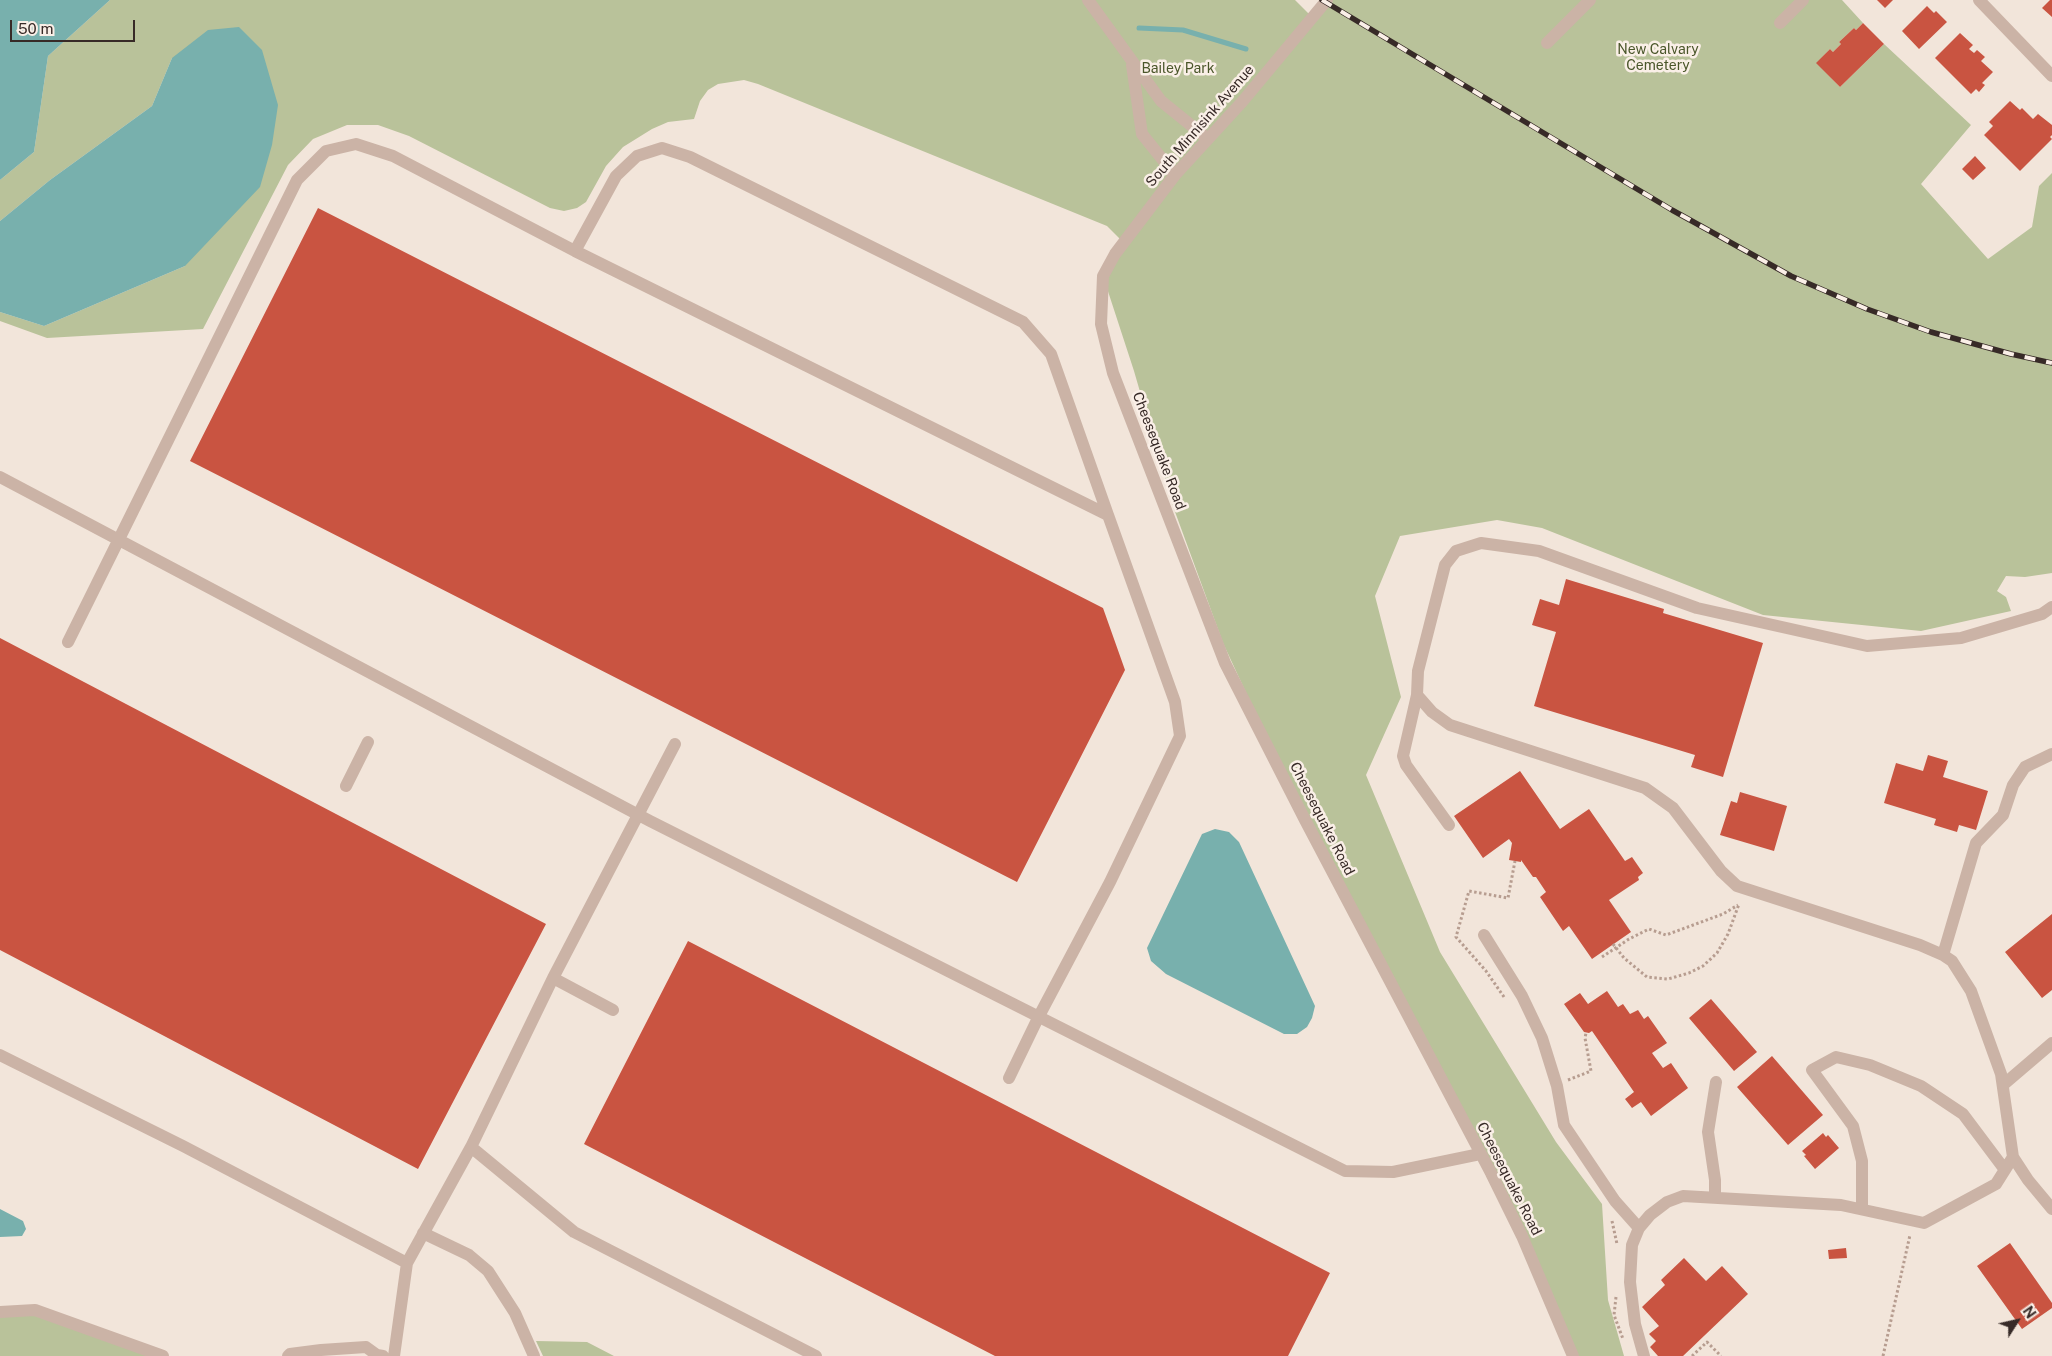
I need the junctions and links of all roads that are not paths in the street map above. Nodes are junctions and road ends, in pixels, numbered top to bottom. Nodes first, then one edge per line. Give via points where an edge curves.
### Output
1 (1088, 0) edge
2 (1327, 0) edge
3 (1590, 0) edge
4 (1803, 0) edge
5 (1979, 0) edge
6 (1780, 23) dead end
7 (1547, 42) dead end
8 (1132, 64) junction
9 (2052, 76) edge
10 (1208, 139) junction
11 (1175, 175) junction
12 (575, 251) junction
13 (1103, 276) joint
14 (0, 477) edge
15 (1108, 515) junction
16 (118, 541) junction
17 (2052, 607) edge
18 (68, 642) dead end
19 (1417, 695) junction
20 (368, 742) dead end
21 (675, 744) dead end
22 (2052, 754) edge
23 (346, 786) dead end
24 (638, 815) junction
25 (1449, 825) dead end
26 (1484, 935) dead end
27 (1943, 955) junction
28 (553, 978) junction
29 (613, 1010) dead end
30 (1038, 1018) junction
31 (2052, 1043) edge
32 (0, 1055) edge
33 (1009, 1078) dead end
34 (1716, 1082) dead end
35 (2003, 1085) junction
36 (471, 1147) junction
37 (1480, 1154) junction
38 (2013, 1156) junction
39 (2005, 1170) junction
40 (1715, 1198) junction
41 (1862, 1209) junction
42 (2052, 1209) edge
43 (1639, 1228) junction
44 (423, 1233) junction
45 (407, 1263) junction
46 (0, 1312) edge
47 (163, 1356) edge
48 (288, 1356) edge
49 (377, 1356) edge
50 (383, 1356) edge
51 (394, 1356) edge
52 (534, 1356) edge
53 (816, 1356) edge
54 (1573, 1356) edge
55 (1644, 1356) edge

1 - 8 street
2 - 10 street, South Minnisink Avenue
3 - 7 street
4 - 6 street
5 - 9 street
8 - 10 street via 1161,101
8 - 11 street via 1142,134
10 - 11 street, South Minnisink Avenue
11 - 13 street, South Minnisink Avenue via 1115,254
12 - 15 street
12 - 15 street via 616,176 637,156 662,148 690,157 1023,322 1051,354
12 - 16 street via 393,156 356,144 326,151 297,180
13 - 37 street, Cheesequake Road via 1100,324 1113,374 1225,663
14 - 16 street
15 - 30 street via 1176,702 1180,736 1110,882
16 - 18 street
16 - 24 street
17 - 19 street via 2042,614 1961,638 1867,646 1696,608 1539,551 1481,543 1456,551 1445,565 1418,671
19 - 25 street via 1402,756
19 - 27 street via 1450,725 1645,788 1673,808 1721,871 1737,886
20 - 23 street
21 - 24 street
22 - 27 street via 2025,767 2013,785 2004,815 1976,843
24 - 28 street
24 - 30 street
26 - 43 street via 1522,996 1542,1038 1557,1086 1564,1125 1615,1201
27 - 35 street via 1952,961 1971,991
28 - 29 street
28 - 36 street
30 - 33 street
30 - 37 street via 1345,1171 1392,1172
31 - 35 street
32 - 45 street
34 - 40 street via 1708,1132
35 - 38 street
36 - 44 street
36 - 53 street via 574,1232
37 - 54 street, Cheesequake Road via 1522,1236
38 - 39 street
38 - 42 street
39 - 41 street via 1996,1184 1924,1223
39 - 41 street via 1954,1108 1921,1086 1870,1065 1836,1057 1812,1070 1853,1126 1862,1161
40 - 41 street
40 - 43 street via 1683,1196 1667,1202
43 - 55 street via 1632,1245 1630,1282 1635,1324
44 - 45 street
44 - 52 street via 469,1255 488,1271 515,1313
45 - 51 street
46 - 47 street via 35,1310
48 - 49 street via 366,1347
49 - 50 street

